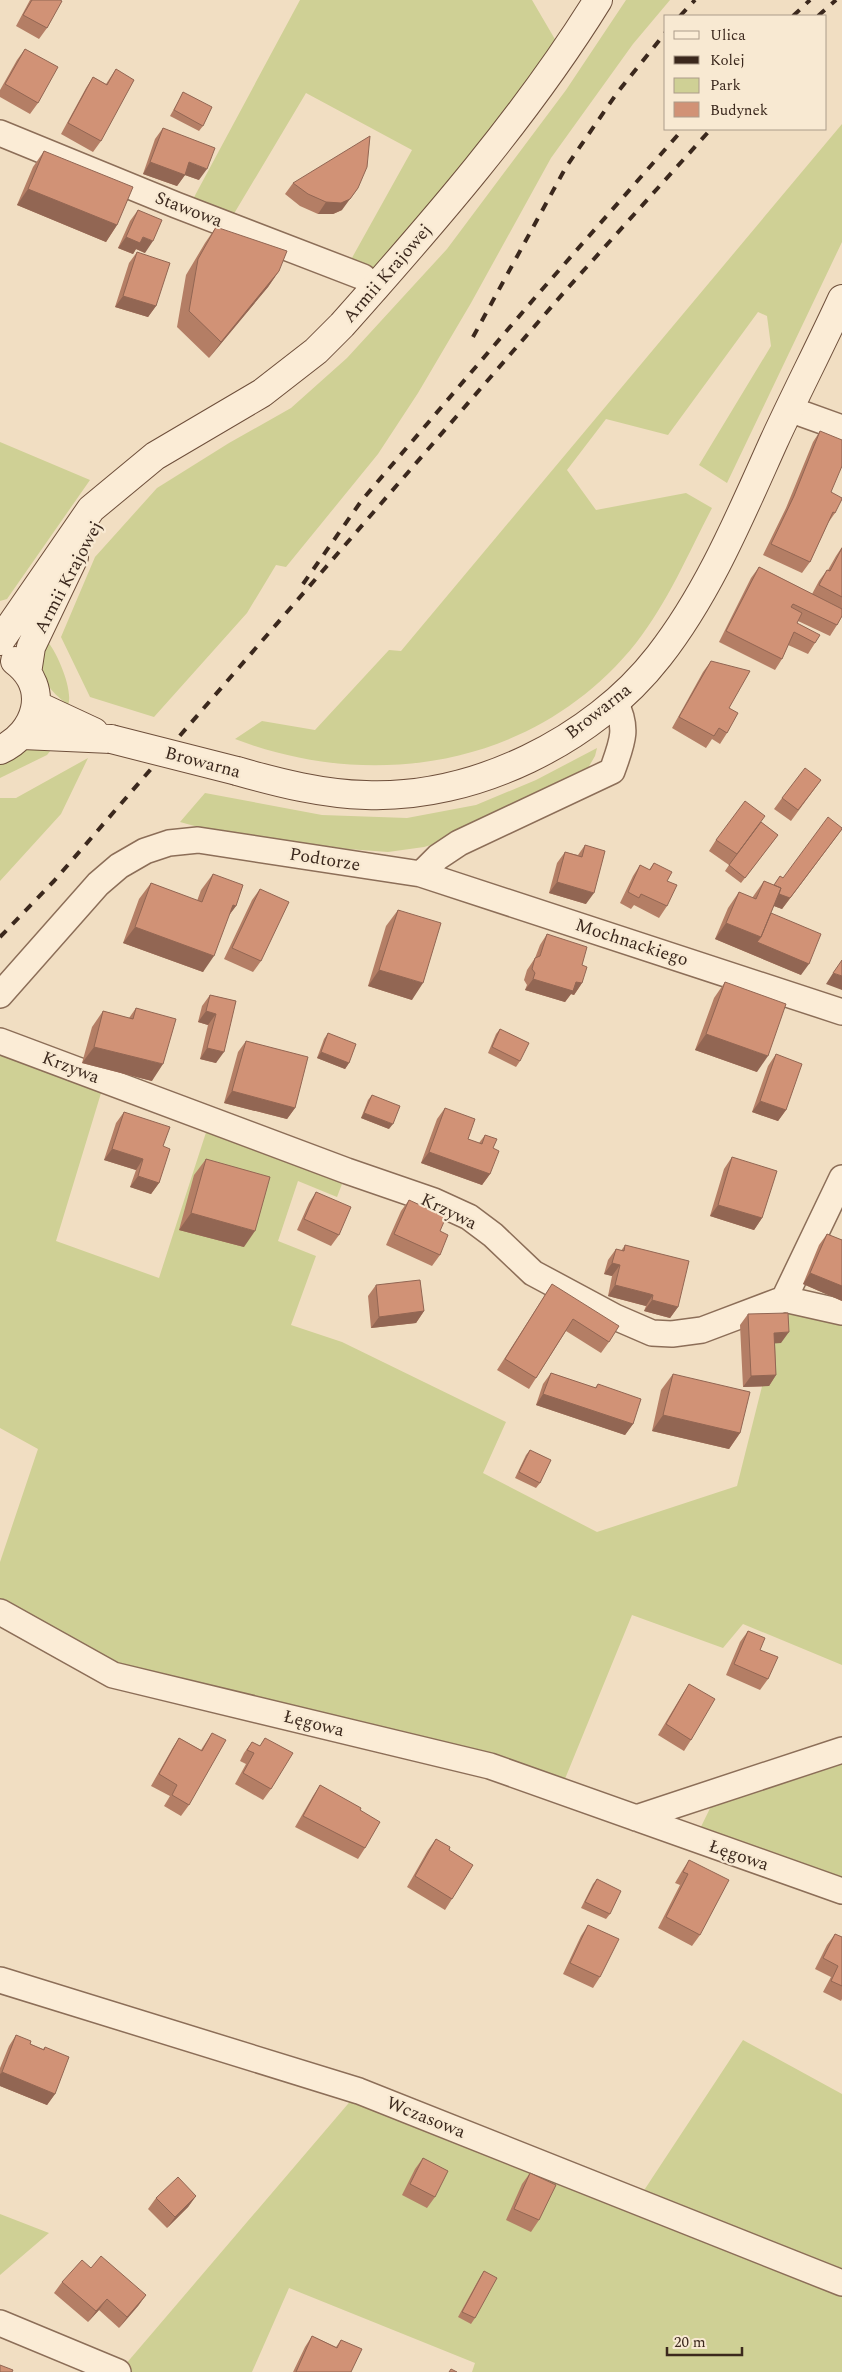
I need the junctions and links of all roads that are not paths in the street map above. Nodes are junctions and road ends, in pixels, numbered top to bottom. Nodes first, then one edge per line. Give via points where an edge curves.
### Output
1 (598, 0) edge
2 (0, 133) edge
3 (376, 288) junction
4 (842, 299) edge
5 (788, 410) junction
6 (842, 428) edge
7 (119, 486) junction
8 (0, 641) edge
9 (0, 654) edge
10 (27, 673) junction
11 (615, 702) junction
12 (36, 705) junction
13 (23, 735) junction
14 (111, 739) junction
15 (0, 750) edge
16 (421, 874) junction
17 (0, 995) edge
18 (842, 1012) edge
19 (0, 1040) edge
20 (842, 1178) edge
21 (784, 1298) junction
22 (842, 1312) edge
23 (0, 1612) edge
24 (842, 1750) edge
25 (636, 1818) junction
26 (842, 1891) edge
27 (0, 1980) edge
28 (842, 2283) edge
29 (0, 2323) edge
30 (118, 2372) edge

1 - 3 street, Armii Krajowej via 500,138
2 - 3 street, Stawowa via 363,277
3 - 7 street, Armii Krajowej via 316,350 262,393 155,456
4 - 5 street, Browarna
5 - 6 street
5 - 11 street, Browarna via 744,507 693,606 658,657
7 - 8 street, Armii Krajowej via 91,509
7 - 10 street, Armii Krajowej via 78,549 31,647
9 - 10 street via 19,664
10 - 12 street
11 - 14 street, Browarna, bridge via 578,732 509,767 472,781 398,795 365,795 278,782
11 - 16 street via 624,729 612,771 459,843 438,856
12 - 13 street via 32,721
12 - 14 street, Browarna
13 - 14 street, Browarna
13 - 15 street
16 - 17 street, Podtorze via 198,840 170,843 145,851 119,866 98,884
16 - 18 street, Mochnackiego
19 - 21 street, Krzywa via 434,1201 469,1217 534,1273 615,1317 652,1333 702,1330
20 - 21 street
21 - 22 street
23 - 25 street, Łęgowa via 113,1674 490,1766
24 - 25 street
25 - 26 street, Łęgowa
27 - 28 street, Wczasowa via 359,2091
29 - 30 street

